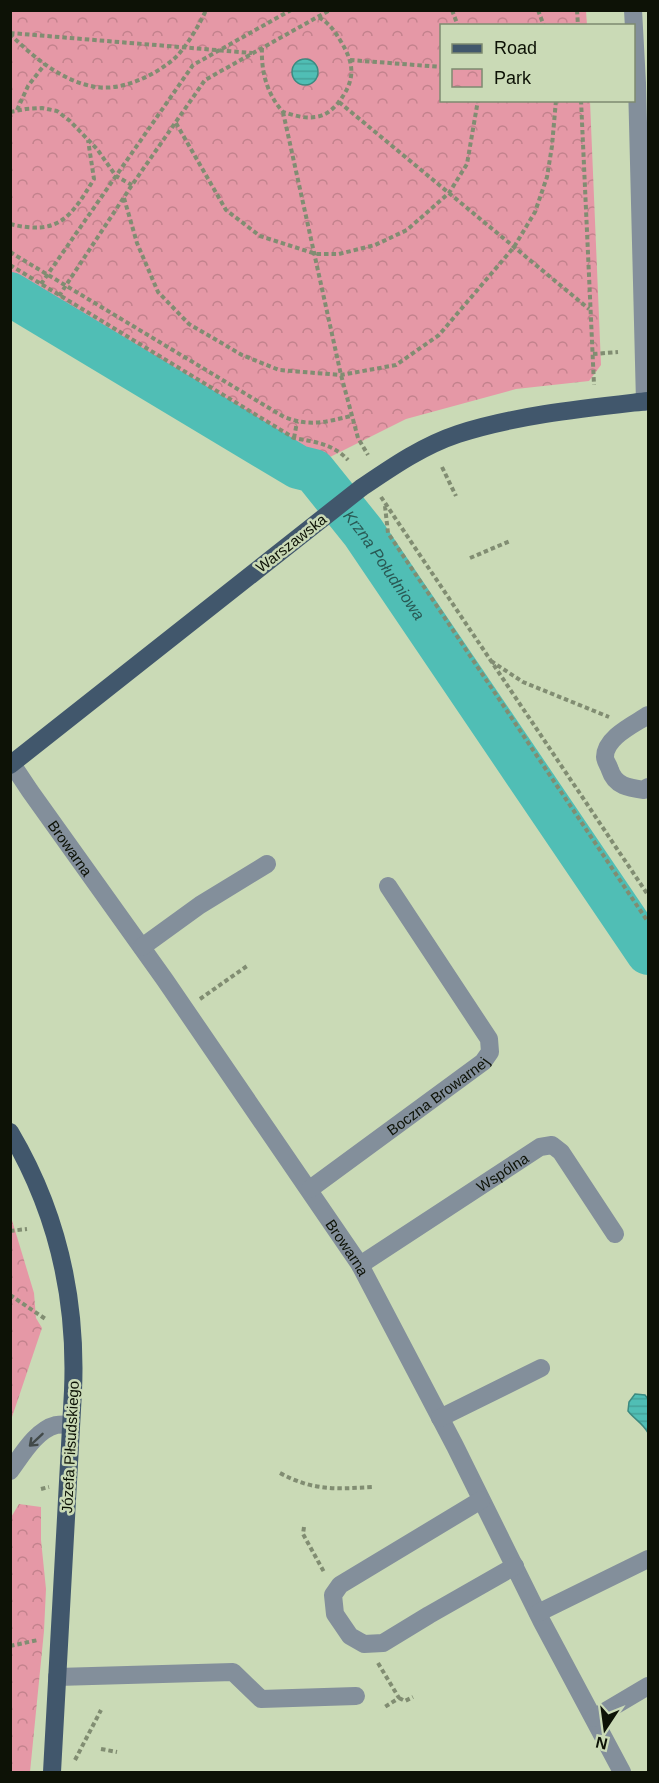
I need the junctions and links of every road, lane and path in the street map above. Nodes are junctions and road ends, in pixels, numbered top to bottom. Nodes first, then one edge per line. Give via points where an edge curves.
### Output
1 (206, 10) edge
2 (291, 10) edge
3 (330, 10) edge
4 (318, 17) junction
5 (10, 33) edge
6 (635, 46) edge
7 (262, 48) junction
8 (252, 53) junction
9 (350, 60) junction
10 (45, 64) junction
11 (440, 67) edge
12 (339, 102) junction
13 (478, 102) edge
14 (556, 102) edge
15 (580, 102) edge
16 (17, 111) junction
17 (10, 112) edge
18 (284, 112) junction
19 (176, 123) junction
20 (88, 140) junction
21 (116, 176) junction
22 (132, 185) junction
23 (449, 194) junction
24 (124, 198) junction
25 (10, 224) edge
26 (514, 247) junction
27 (10, 252) edge
28 (316, 254) junction
29 (10, 265) edge
30 (41, 284) junction
31 (59, 296) junction
32 (589, 309) junction
33 (618, 352) dead end
34 (593, 354) junction
35 (341, 375) junction
36 (594, 385) dead end
37 (647, 401) edge
38 (351, 416) junction
39 (297, 422) junction
40 (294, 438) junction
41 (368, 454) dead end
42 (348, 460) dead end
43 (442, 467) dead end
44 (366, 484) junction
45 (456, 496) dead end
46 (385, 506) junction
47 (510, 541) dead end
48 (470, 558) dead end
49 (488, 659) junction
50 (641, 720) edge
51 (11, 763) edge
52 (648, 787) edge
53 (267, 864) dead end
54 (388, 886) dead end
55 (648, 895) edge
56 (648, 922) edge
57 (142, 947) junction
58 (247, 966) dead end
59 (200, 999) dead end
60 (10, 1132) edge
61 (15, 1152) edge
62 (309, 1189) junction
63 (27, 1229) dead end
64 (10, 1231) edge
65 (615, 1234) dead end
66 (360, 1265) junction
67 (10, 1295) edge
68 (47, 1320) dead end
69 (541, 1368) dead end
70 (440, 1418) junction
71 (71, 1424) junction
72 (10, 1471) edge
73 (280, 1473) dead end
74 (373, 1487) dead end
75 (482, 1500) junction
76 (304, 1527) dead end
77 (648, 1559) edge
78 (515, 1566) junction
79 (335, 1592) junction
80 (538, 1613) junction
81 (38, 1640) dead end
82 (367, 1644) junction
83 (10, 1646) edge
84 (57, 1677) junction
85 (648, 1686) edge
86 (356, 1696) dead end
87 (413, 1697) dead end
88 (399, 1698) junction
89 (383, 1708) dead end
90 (101, 1710) dead end
91 (594, 1718) junction
92 (101, 1749) dead end
93 (117, 1752) dead end
94 (73, 1765) dead end
95 (52, 1773) edge
96 (622, 1773) edge

1 - 10 path via 178,56 157,72 133,81 95,87
2 - 21 path via 193,65
3 - 4 path
4 - 7 path
4 - 9 path via 332,27
5 - 8 path
5 - 10 path
6 - 37 street
7 - 8 path
7 - 18 path via 268,88
8 - 19 path via 205,80
9 - 11 path
9 - 12 path via 350,82
10 - 16 path via 28,86
12 - 18 path via 316,117
12 - 23 path
13 - 23 path via 467,164
14 - 26 path via 546,177 535,212
15 - 32 path
16 - 17 path
16 - 20 path via 57,111
18 - 28 path
19 - 22 path
19 - 28 path via 226,210 260,236
20 - 21 path
20 - 25 path via 94,179 63,222 31,228
21 - 22 path
21 - 30 path
22 - 24 path
23 - 26 path
23 - 28 path via 407,231 375,245 339,254
24 - 31 path
24 - 35 path via 137,243 158,292 189,324 242,355 279,370
26 - 32 path
26 - 35 path via 439,334 396,365
27 - 39 path
28 - 35 path
29 - 30 path
30 - 31 path
31 - 40 path
32 - 34 path
33 - 34 path
34 - 36 path
35 - 38 path
37 - 44 main road, Warszawska via 506,422 457,434 401,461
38 - 39 path via 316,424
38 - 41 path
39 - 40 path
40 - 42 path via 324,443
43 - 45 path
44 - 46 path
44 - 51 main road, Warszawska
46 - 49 path
46 - 56 path via 388,533
47 - 48 path
49 - 50 path via 523,682 597,714
49 - 55 path
50 - 52 street via 608,746 605,757 619,784 644,790
51 - 57 street, Browarna
53 - 57 street
54 - 62 street, Boczna Browarnej via 489,1039 490,1052 483,1062
57 - 62 street, Browarna
58 - 59 path
60 - 61 main road, Józefa Piłsudskiego
61 - 71 main road, Józefa Piłsudskiego via 46,1207 66,1276 74,1332
62 - 66 street, Browarna
63 - 64 path
65 - 66 street, Wspólna via 561,1152 552,1145 540,1147
66 - 70 street, Browarna
67 - 68 path
69 - 70 street
70 - 75 street, Browarna
71 -> 72 street via 55,1425 40,1434
71 - 84 main road, Józefa Piłsudskiego
73 - 74 path via 316,1488
75 - 78 street, Browarna
75 - 79 street via 340,1585
76 - 79 path via 303,1534
77 - 80 street
78 - 80 street, Browarna
78 - 82 street via 383,1643
79 - 82 street via 335,1614 350,1636
80 - 91 street, Browarna
81 - 83 path
82 - 88 path
84 - 86 street via 233,1672 261,1699
84 - 95 main road, Józefa Piłsudskiego
85 - 91 street
87 - 88 path via 405,1701
88 - 89 path
90 - 94 path
91 - 96 street, Browarna
92 - 93 path

